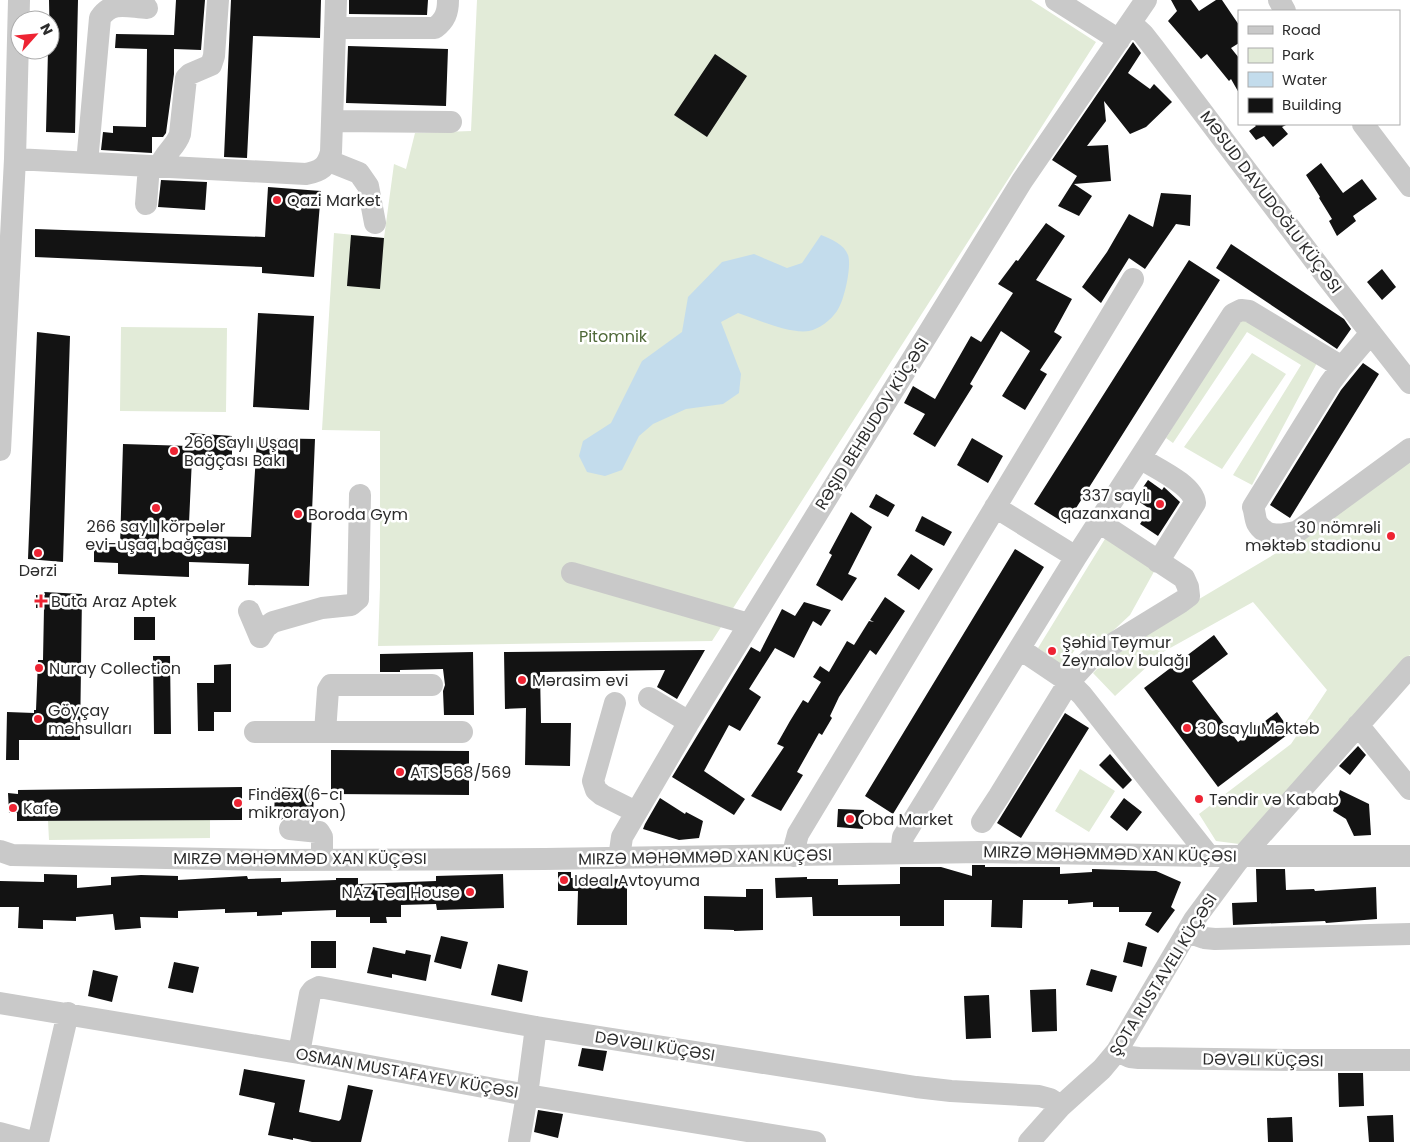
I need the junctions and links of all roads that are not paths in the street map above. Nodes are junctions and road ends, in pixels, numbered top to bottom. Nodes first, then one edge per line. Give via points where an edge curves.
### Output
1 (18, 0) edge
2 (218, 0) edge
3 (336, 0) edge
4 (448, 0) edge
5 (1056, 0) edge
6 (1146, 0) edge
7 (148, 8) dead end
8 (335, 28) junction
9 (1125, 31) junction
10 (333, 121) junction
11 (451, 122) dead end
12 (1364, 125) edge
13 (15, 159) junction
14 (329, 161) junction
15 (87, 163) junction
16 (154, 166) junction
17 (1410, 186) edge
18 (146, 204) dead end
19 (375, 223) dead end
20 (1133, 279) dead end
21 (1371, 332) junction
22 (1342, 367) junction
23 (1410, 383) edge
24 (1410, 449) edge
25 (0, 450) edge
26 (1140, 458) junction
27 (360, 495) dead end
28 (994, 508) junction
29 (1099, 522) junction
30 (1076, 557) junction
31 (1158, 562) junction
32 (572, 573) dead end
33 (249, 611) dead end
34 (749, 624) junction
35 (1020, 649) junction
36 (1410, 667) edge
37 (1069, 682) junction
38 (432, 685) dead end
39 (649, 698) dead end
40 (615, 703) dead end
41 (688, 722) junction
42 (1358, 725) junction
43 (255, 732) dead end
44 (325, 732) junction
45 (462, 732) dead end
46 (1410, 789) edge
47 (636, 812) junction
48 (982, 822) dead end
49 (290, 830) dead end
50 (0, 851) edge
51 (901, 853) junction
52 (794, 856) junction
53 (1209, 856) junction
54 (1241, 856) junction
55 (1410, 856) edge
56 (619, 858) junction
57 (322, 859) junction
58 (1187, 932) junction
59 (1410, 934) edge
60 (0, 1003) edge
61 (68, 1013) junction
62 (536, 1027) junction
63 (1117, 1051) junction
64 (299, 1053) junction
65 (1410, 1060) edge
66 (528, 1095) junction
67 (1061, 1106) junction
68 (0, 1133) edge
69 (33, 1142) edge
70 (38, 1142) edge
71 (519, 1142) edge
72 (814, 1142) edge
73 (1029, 1142) edge

1 - 13 street
2 - 16 street via 211,65 186,78 178,141
3 - 8 street
4 - 8 street via 444,22 435,28
5 - 9 street, MƏSUD DAVUDOĞLU KÜÇƏSI
6 - 9 street, RƏŞID BEHBUDOV KÜÇƏSI
7 - 15 street via 114,6 106,9 100,18
8 - 10 street
9 - 21 street, MƏSUD DAVUDOĞLU KÜÇƏSI via 1143,34
9 - 34 street, RƏŞID BEHBUDOV KÜÇƏSI via 1022,182
10 - 11 street
10 - 14 street
12 - 17 street
13 - 15 street
13 - 25 street
14 - 16 street via 317,172 306,174
14 - 19 street via 359,173 368,186
15 - 16 street
16 - 18 street
20 - 28 street
21 - 22 street
21 - 23 street, MƏSUD DAVUDOĞLU KÜÇƏSI
22 - 24 street via 1253,507 1257,523 1268,533 1283,535 1298,531
22 - 26 street via 1249,311 1240,310 1233,314
26 - 29 street
26 - 31 street via 1188,488 1195,498 1195,503
27 - 33 street via 358,599 351,605 322,608 273,622 260,637
28 - 30 street
28 - 52 street via 798,834
29 - 30 street
29 - 31 street
30 - 35 street
31 - 37 street via 1184,578 1189,596 1093,656
32 - 34 street
34 - 41 street, RƏŞID BEHBUDOV KÜÇƏSI
35 - 37 street
35 - 51 street via 903,837
36 - 42 street, ŞOTA RUSTAVELI KÜÇƏSI
37 - 48 street
37 - 53 street
38 - 44 street via 331,686
39 - 41 street
40 - 47 street via 593,781 602,795
41 - 47 street, RƏŞID BEHBUDOV KÜÇƏSI
42 - 46 street
42 - 54 street, ŞOTA RUSTAVELI KÜÇƏSI
43 - 44 street
44 - 45 street
47 - 56 street, RƏŞID BEHBUDOV KÜÇƏSI via 622,837
49 - 57 street via 319,832
50 - 57 street, MIRZƏ MƏHƏMMƏD XAN KÜÇƏSI via 22,856
51 - 52 street, MIRZƏ MƏHƏMMƏD XAN KÜÇƏSI
51 - 53 street, MIRZƏ MƏHƏMMƏD XAN KÜÇƏSI
52 - 56 street, MIRZƏ MƏHƏMMƏD XAN KÜÇƏSI
53 - 54 street, MIRZƏ MƏHƏMMƏD XAN KÜÇƏSI
54 - 55 street, MIRZƏ MƏHƏMMƏD XAN KÜÇƏSI
54 - 58 street, ŞOTA RUSTAVELI KÜÇƏSI
56 - 57 street, MIRZƏ MƏHƏMMƏD XAN KÜÇƏSI
58 - 59 street via 1216,939
58 - 63 street, ŞOTA RUSTAVELI KÜÇƏSI
60 - 61 street, OSMAN MUSTAFAYEV KÜÇƏSI
61 - 64 street, OSMAN MUSTAFAYEV KÜÇƏSI
61 - 70 street
62 - 64 street, DƏVƏLI KÜÇƏSI via 319,987 310,994
62 - 66 street
62 - 67 street, DƏVƏLI KÜÇƏSI via 916,1087 1039,1096
63 - 65 street, DƏVƏLI KÜÇƏSI via 1139,1058
63 - 67 street, ŞOTA RUSTAVELI KÜÇƏSI
64 - 66 street, OSMAN MUSTAFAYEV KÜÇƏSI
66 - 71 street
66 - 72 street, OSMAN MUSTAFAYEV KÜÇƏSI
67 - 73 street, ŞOTA RUSTAVELI KÜÇƏSI
68 - 69 street

